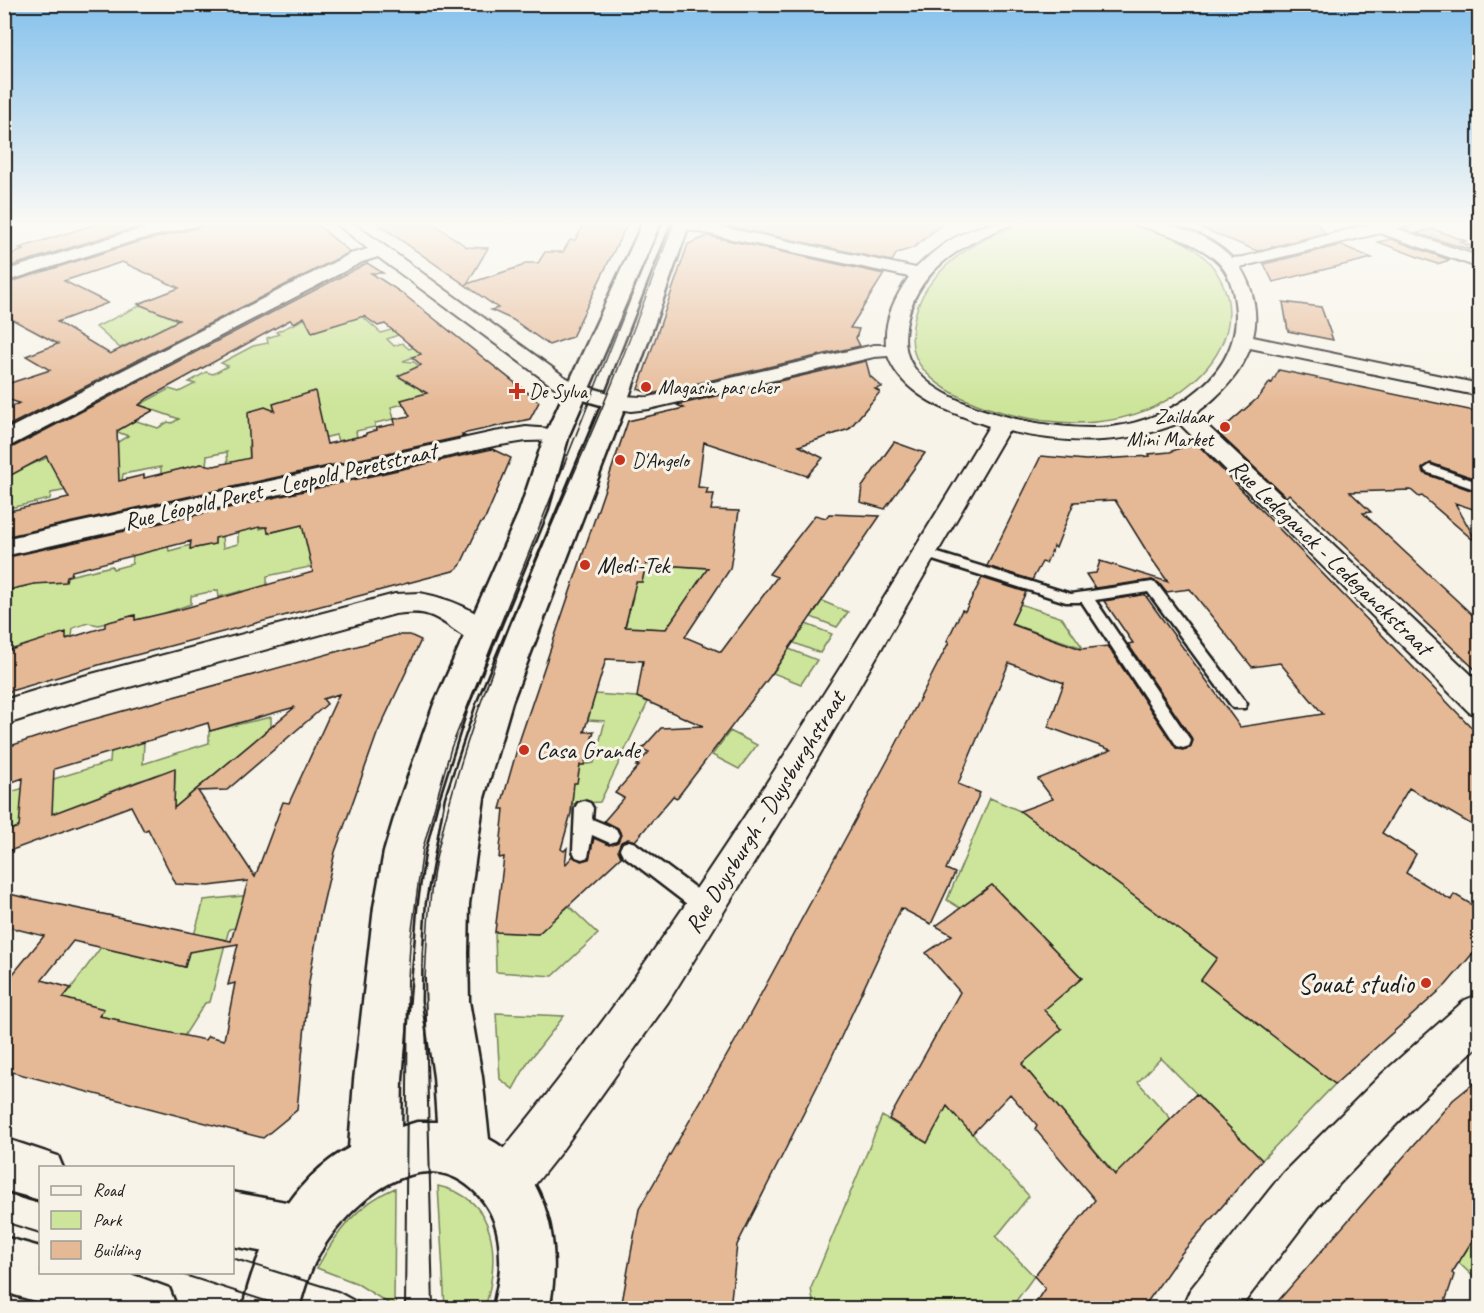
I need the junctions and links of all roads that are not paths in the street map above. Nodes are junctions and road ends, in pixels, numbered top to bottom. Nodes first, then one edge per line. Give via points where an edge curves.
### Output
1 (307, 283) edge
2 (424, 283) edge
3 (625, 283) edge
4 (659, 283) edge
5 (912, 283) edge
6 (1240, 283) edge
7 (1244, 341) junction
8 (895, 350) junction
9 (1479, 390) edge
10 (577, 392) junction
11 (615, 402) junction
12 (1181, 412) junction
13 (1001, 424) junction
14 (558, 435) junction
15 (4, 440) edge
16 (1430, 469) dead end
17 (1479, 488) edge
18 (4, 548) edge
19 (924, 553) junction
20 (1086, 597) junction
21 (482, 634) junction
22 (1479, 703) edge
23 (1239, 704) dead end
24 (4, 712) edge
25 (1183, 741) dead end
26 (610, 835) dead end
27 (629, 849) dead end
28 (582, 851) dead end
29 (707, 909) junction
30 (1479, 1016) edge
31 (374, 1163) junction
32 (4, 1164) edge
33 (485, 1169) junction
34 (39, 1174) edge
35 (234, 1219) edge
36 (302, 1232) junction
37 (4, 1264) edge
38 (149, 1308) edge
39 (271, 1308) edge
40 (521, 1308) edge
41 (1208, 1308) edge

1 - 15 street
2 - 10 street
3 - 10 main road
4 - 11 main road
5 - 8 street via 899,312
6 - 7 street via 1246,304
7 - 9 street
7 - 12 street via 1224,376
8 - 11 street via 868,352 649,404
8 - 13 street via 904,369 923,387 961,409
10 - 11 main road
10 - 14 main road
11 - 33 main road via 495,702 465,798 456,847 448,904 446,1001 458,1077
12 - 13 street via 1156,424 1105,433 1054,432
12 - 22 street, Rue Ledeganck - Ledeganckstraat
13 - 19 street, Rue Duysburgh - Duysburghstraat
14 - 18 street, Rue Léopold Peret - Leopold Peretstraat via 494,438
14 - 21 main road via 533,512
16 - 17 lane
19 - 20 lane via 1071,599
19 - 29 street, Rue Duysburgh - Duysburghstraat
20 - 23 lane via 1152,587
20 - 25 lane
21 - 24 street via 435,605 394,604
21 - 31 main road via 432,756 404,852 391,944
26 - 28 lane via 584,816
27 - 29 lane
29 - 33 street, Rue Duysburgh - Duysburghstraat via 585,1082
30 - 41 street via 1399,1089 1300,1190
31 - 33 main road via 417,1148 447,1149
31 - 36 main road via 328,1199
32 - 34 main road
33 - 40 main road via 517,1205 528,1258
35 - 36 main road
36 - 39 main road via 284,1266
37 - 38 main road

